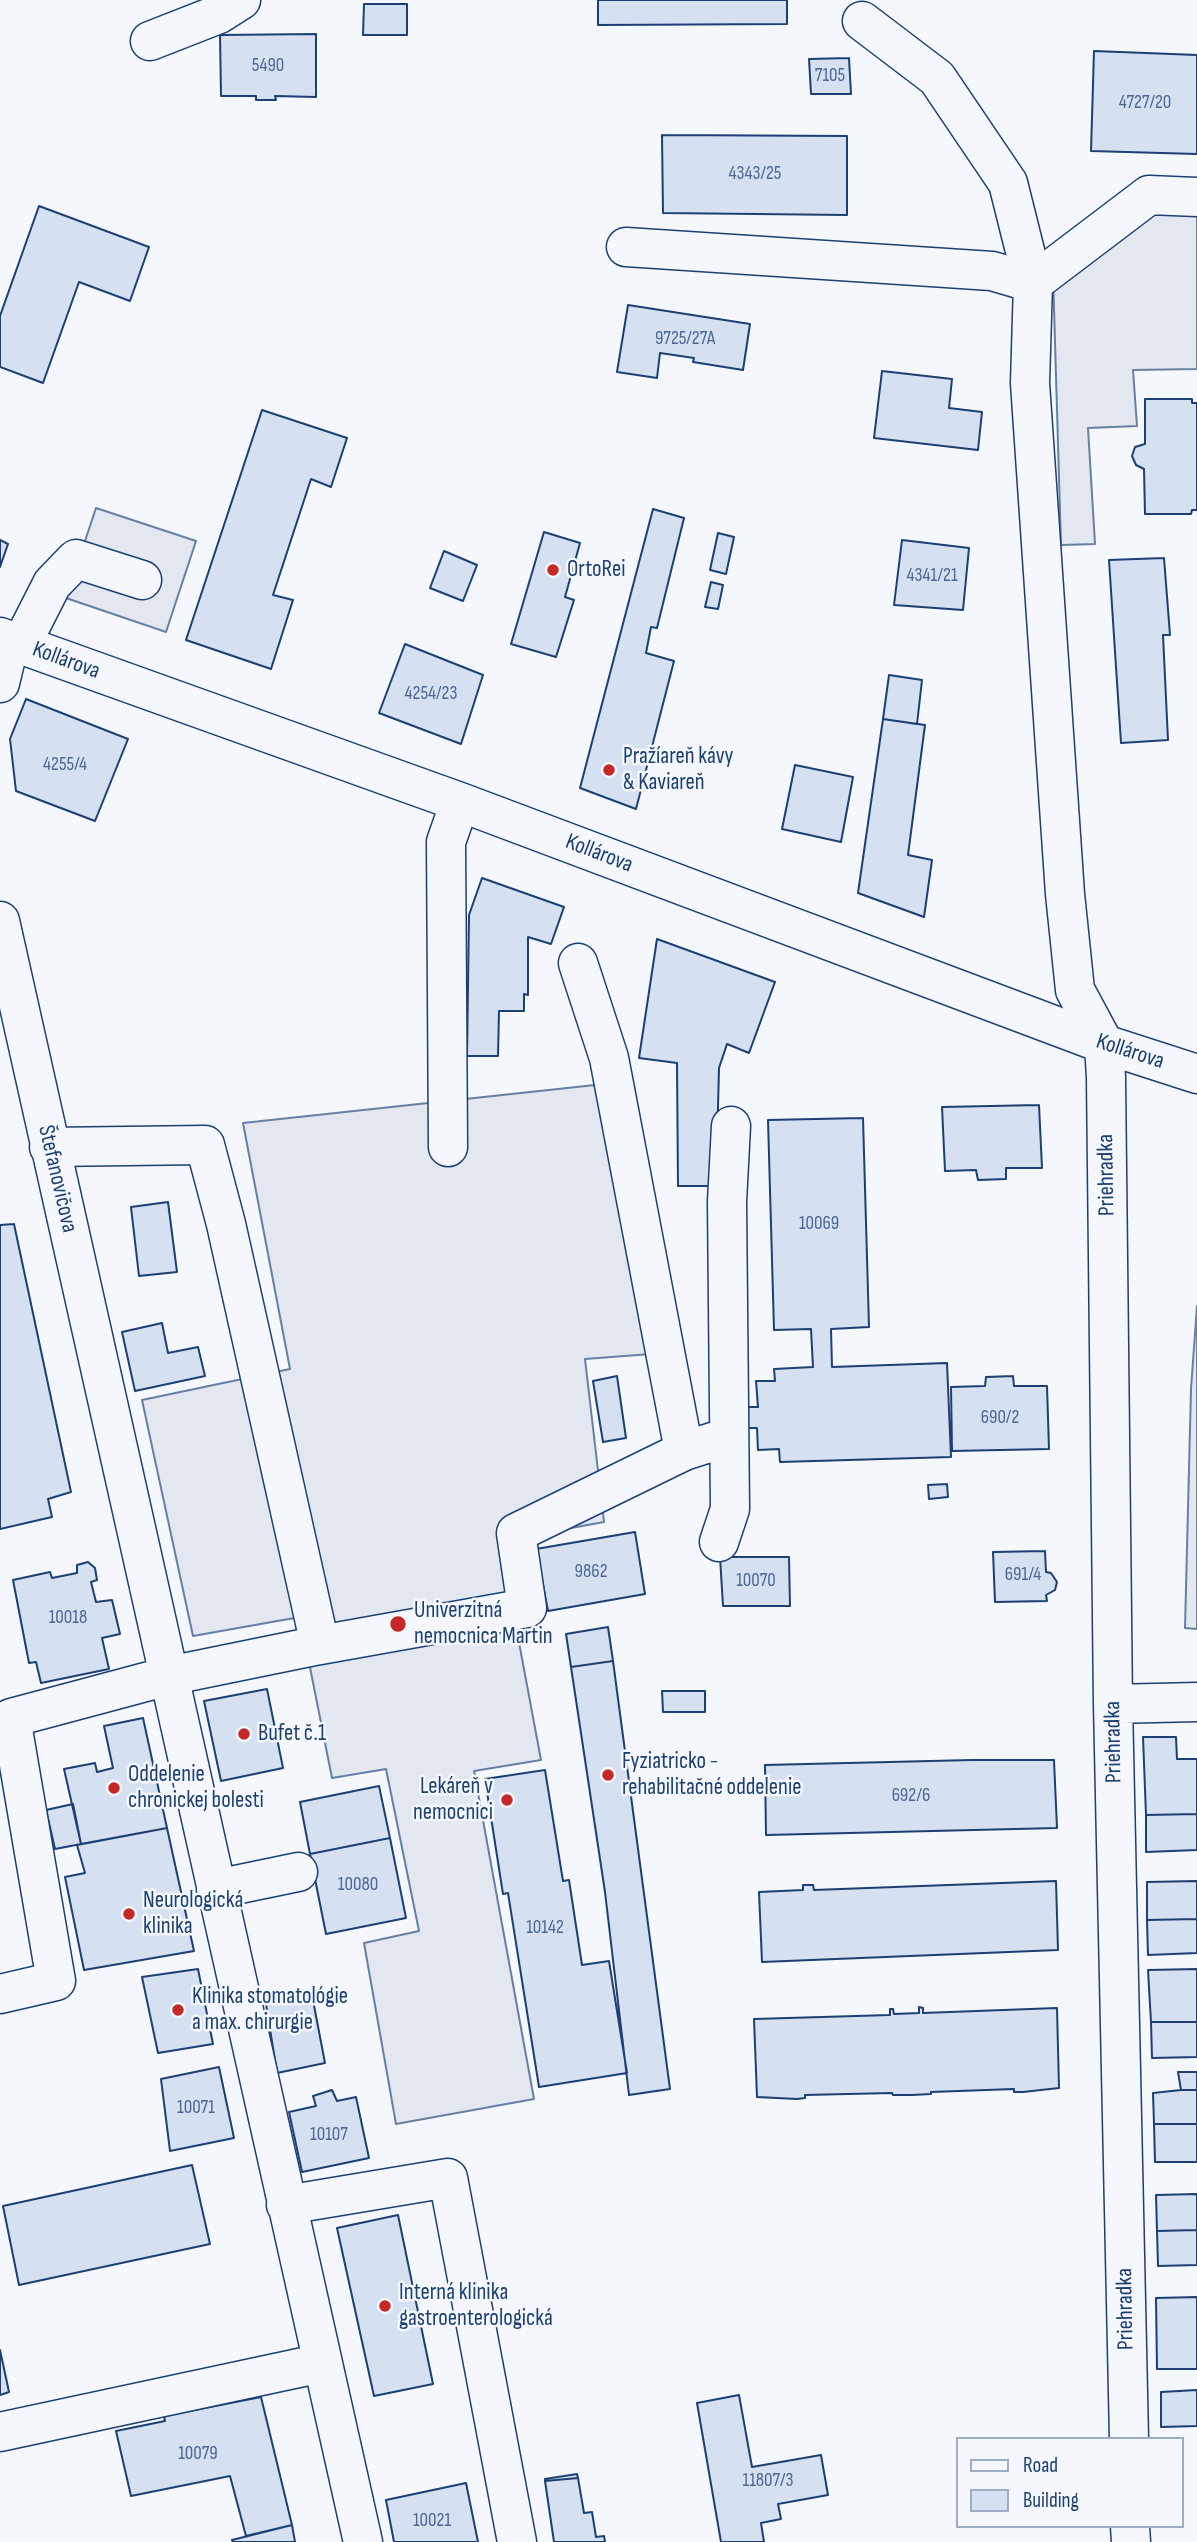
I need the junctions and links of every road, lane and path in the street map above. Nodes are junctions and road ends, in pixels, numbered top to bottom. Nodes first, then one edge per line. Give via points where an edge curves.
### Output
1 (241, 0) edge
2 (862, 21) dead end
3 (150, 41) dead end
4 (1197, 197) edge
5 (626, 247) dead end
6 (1033, 283) junction
7 (142, 580) dead end
8 (10, 641) edge
9 (0, 683) edge
10 (460, 802) junction
11 (0, 921) edge
12 (578, 962) dead end
13 (1104, 1044) junction
14 (1197, 1074) edge
15 (731, 1126) dead end
16 (50, 1147) junction
17 (448, 1147) dead end
18 (728, 1437) junction
19 (684, 1451) junction
20 (719, 1542) dead end
21 (320, 1646) junction
22 (168, 1676) junction
23 (1197, 1702) edge
24 (1113, 1704) junction
25 (298, 1872) dead end
26 (216, 1889) junction
27 (0, 1994) edge
28 (286, 2205) junction
29 (322, 2363) junction
30 (0, 2432) edge
31 (1129, 2437) edge
32 (363, 2542) edge
33 (517, 2542) edge

1 - 3 street via 219,14
2 - 6 street via 937,78 1008,183
4 - 6 street via 1149,195
5 - 6 street via 992,271
6 - 13 street via 1030,383 1065,894 1076,990
7 - 8 street via 76,559
8 - 9 street
8 - 10 street, Kollárova
10 - 13 street, Kollárova
10 - 17 street via 446,842
11 - 16 street, Štefanovičova
12 - 19 street via 609,1058
13 - 14 street, Kollárova
13 - 24 street, Priehradka
15 - 18 street
16 - 21 street via 205,1145
16 - 22 street, Štefanovičova
18 - 19 street
18 - 20 street via 730,1509
19 - 21 street via 516,1533 527,1608
21 - 22 street
22 - 26 street, Štefanovičova
22 - 27 street via 11,1718 57,1981
23 - 24 street
24 - 31 street, Priehradka
25 - 26 street
26 - 28 street, Štefanovičova
28 - 29 street, Štefanovičova
28 - 33 street via 448,2178
29 - 30 street
29 - 32 street, Štefanovičova

